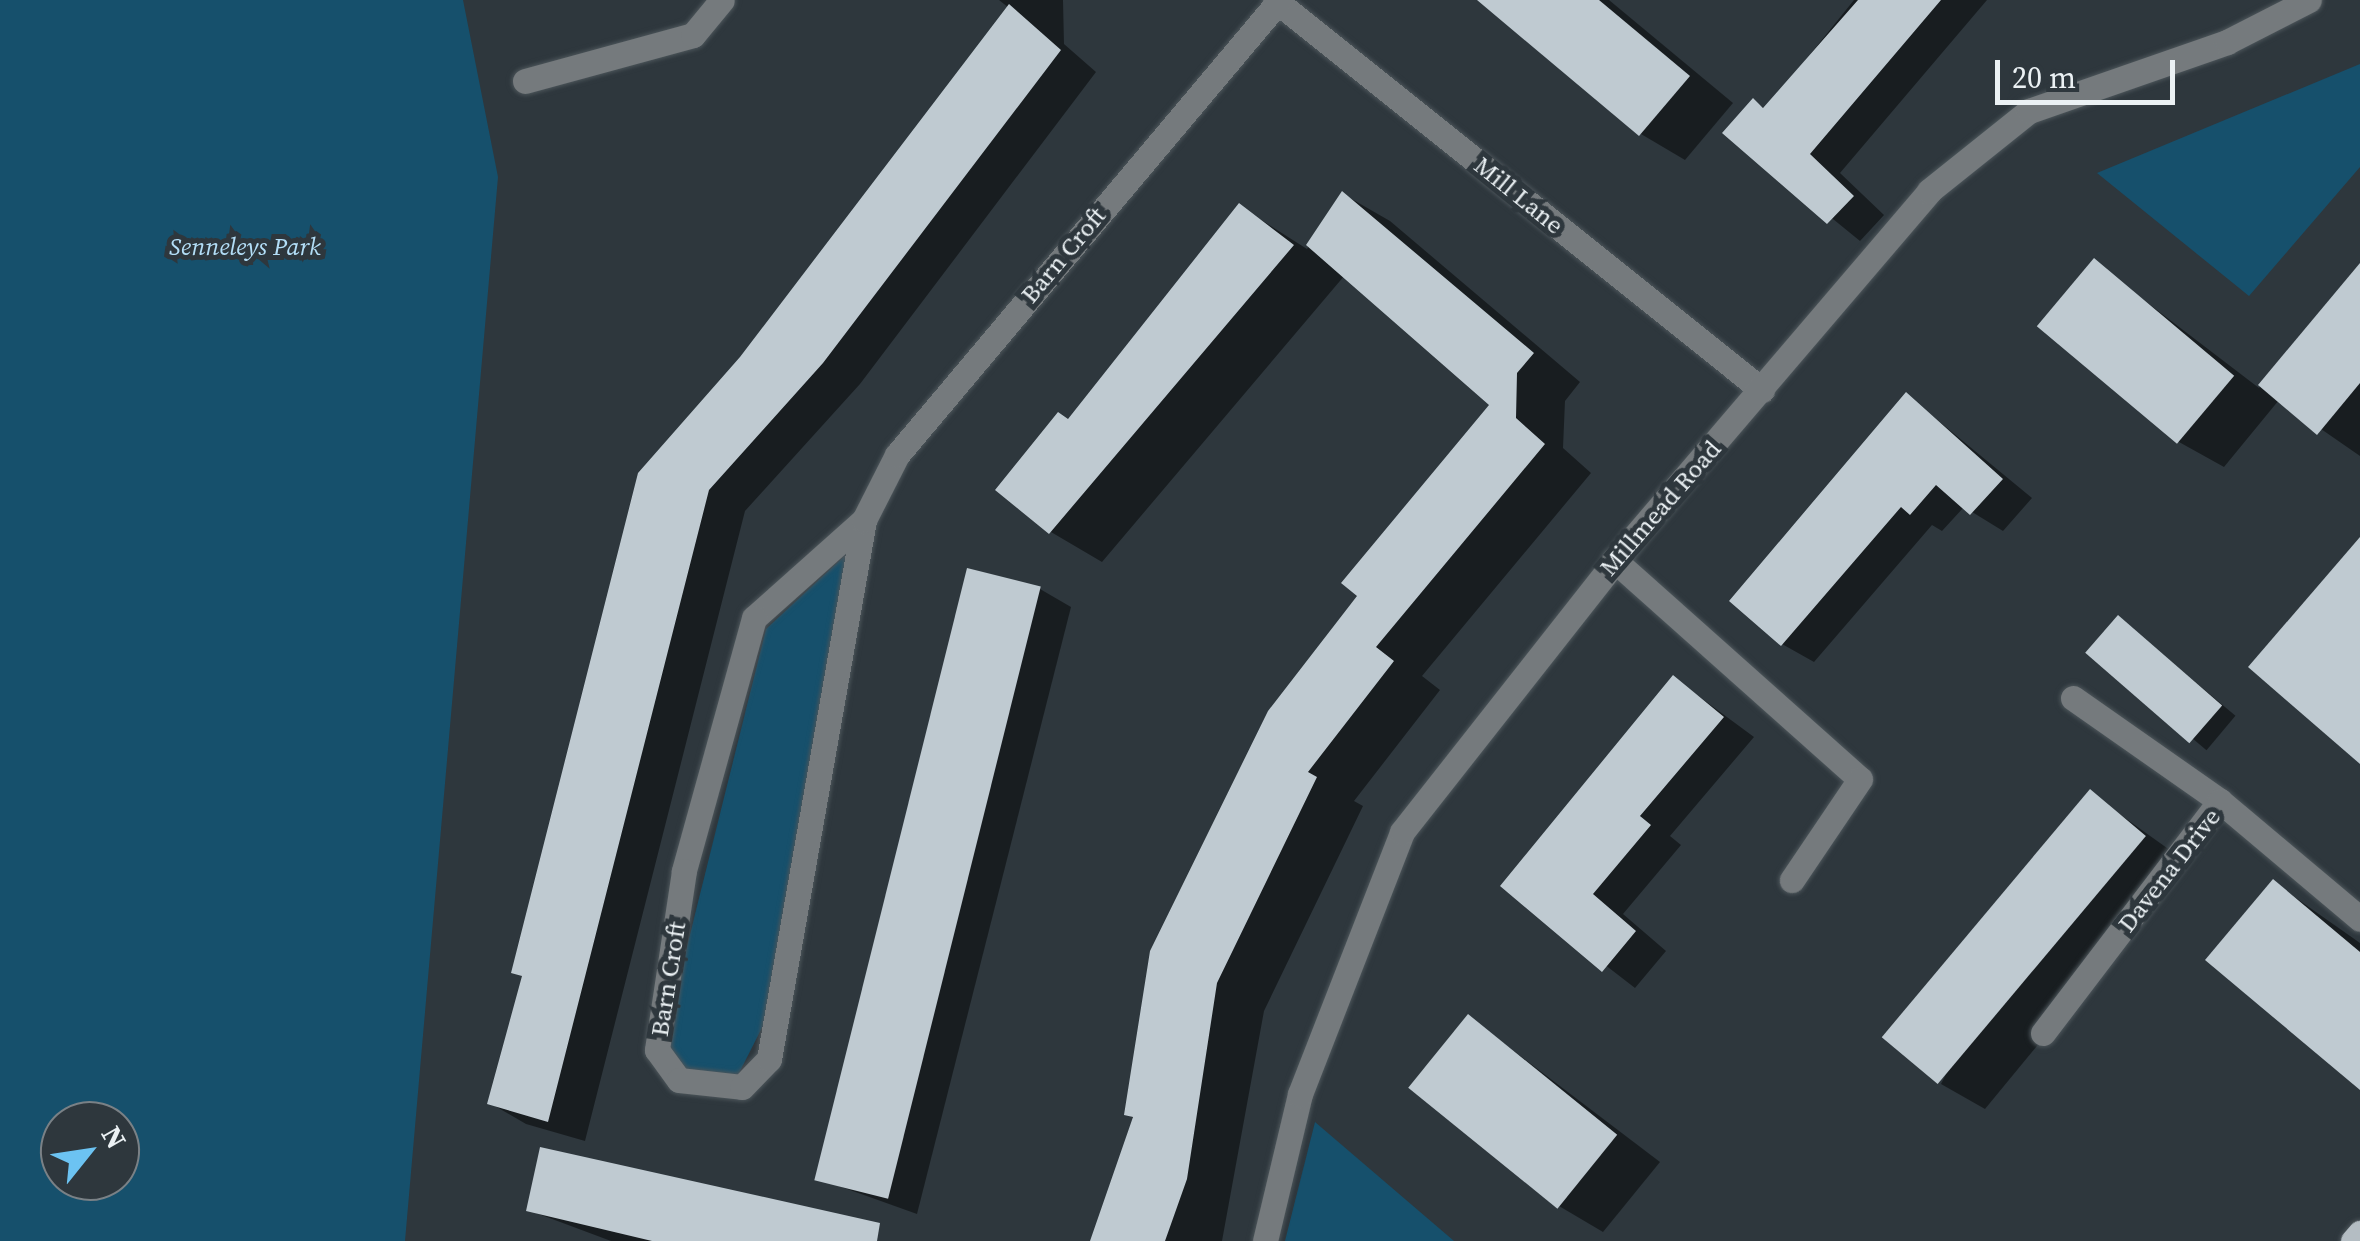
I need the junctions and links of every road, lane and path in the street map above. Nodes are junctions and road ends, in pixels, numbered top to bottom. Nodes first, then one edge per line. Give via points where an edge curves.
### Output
1 (722, 0) edge
2 (2309, 0) edge
3 (1277, 1) edge
4 (525, 81) dead end
5 (1762, 390) junction
6 (864, 520) junction
7 (1614, 560) junction
8 (2073, 698) dead end
9 (2220, 802) junction
10 (1792, 880) dead end
11 (2360, 919) edge
12 (2044, 1033) dead end
13 (2360, 1232) edge
14 (1264, 1241) edge
15 (2354, 1241) edge

1 - 4 street via 692,35
2 - 5 street, Millmead Road via 2226,42 2030,111 1928,191
3 - 5 street, Mill Lane
3 - 6 street, Barn Croft via 897,455
5 - 7 street, Millmead Road
6 - 6 street, Barn Croft via 769,1059 742,1087 680,1080 656,1050 684,871 754,618
7 - 10 street via 1860,779
7 - 14 street, Millmead Road via 1402,832 1300,1094
8 - 9 street
9 - 11 street, Davena Drive
9 - 12 street, Davena Drive
13 - 15 main road

